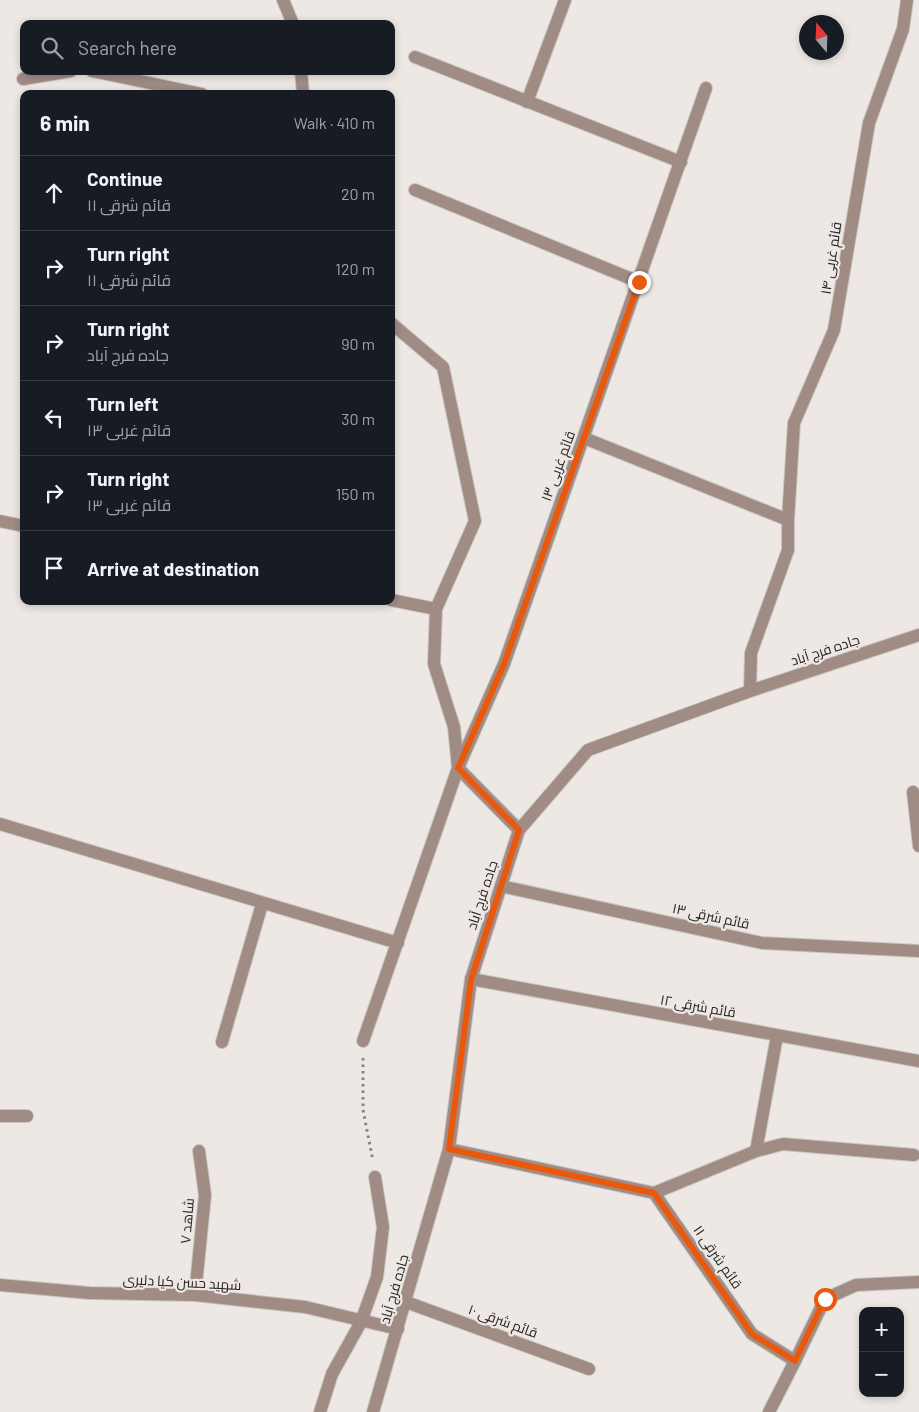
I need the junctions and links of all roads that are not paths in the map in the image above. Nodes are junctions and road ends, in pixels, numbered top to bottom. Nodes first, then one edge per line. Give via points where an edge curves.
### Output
1 (283, 0) edge
2 (565, 0) edge
3 (907, 0) edge
4 (291, 20) edge
5 (415, 57) dead end
6 (47, 75) edge
7 (111, 75) edge
8 (301, 75) edge
9 (23, 79) dead end
10 (706, 88) dead end
11 (183, 90) edge
12 (303, 90) edge
13 (527, 102) junction
14 (681, 162) junction
15 (415, 190) dead end
16 (639, 282) junction
17 (395, 326) edge
18 (584, 438) junction
19 (788, 520) junction
20 (0, 521) edge
21 (20, 525) edge
22 (395, 601) edge
23 (436, 608) junction
24 (919, 635) edge
25 (750, 691) junction
26 (458, 768) junction
27 (913, 792) dead end
28 (0, 824) edge
29 (519, 830) junction
30 (919, 846) edge
31 (501, 886) junction
32 (262, 904) junction
33 (398, 943) junction
34 (919, 951) edge
35 (471, 980) junction
36 (776, 1036) junction
37 (363, 1041) road end
38 (222, 1042) dead end
39 (919, 1060) edge
40 (0, 1116) edge
41 (27, 1116) dead end
42 (449, 1149) junction
43 (199, 1151) dead end
44 (756, 1151) junction
45 (914, 1155) dead end
46 (376, 1176) road end
47 (654, 1193) junction
48 (919, 1282) edge
49 (0, 1285) edge
50 (195, 1295) junction
51 (406, 1302) junction
52 (361, 1322) junction
53 (398, 1329) junction
54 (795, 1361) junction
55 (589, 1369) dead end
56 (320, 1412) edge
57 (372, 1412) edge
58 (770, 1412) edge

1 - 4 street
2 - 13 street
3 - 19 street, قائم غربی ۱۴ via 903,29 869,123 834,330 794,423
5 - 13 street
6 - 9 street
7 - 11 street
8 - 12 street
10 - 14 street, قائم غربی ۱۳
13 - 14 street
14 - 16 street, قائم غربی ۱۳
15 - 16 street
16 - 18 street, قائم غربی ۱۳
17 - 23 street via 443,367 475,521
18 - 19 street
18 - 26 street, قائم غربی ۱۳ via 504,664
19 - 25 street, قائم غربی ۱۴ via 788,550 751,652
20 - 21 street
22 - 23 street
23 - 26 street via 434,664 454,727
24 - 25 street, جاده فرج آباد
25 - 29 street, جاده فرج آباد via 588,750
26 - 29 street
26 - 33 street, قائم غربی ۱۳
27 - 30 street
28 - 32 street
29 - 31 street, جاده فرج آباد
31 - 34 street, قائم شرقی ۱۳ via 762,943
31 - 35 street, جاده فرج آباد
32 - 33 street
32 - 38 street
33 - 37 street, قائم غربی ۱۳
35 - 36 street, قائم شرقی ۱۲
35 - 42 street, جاده فرج آباد
36 - 39 street, قائم شرقی ۱۲
36 - 44 street
40 - 41 street
42 - 47 street
42 - 51 street, جاده فرج آباد
43 - 50 street, شاهد ۷ via 205,1195
44 - 45 street via 783,1144
44 - 47 street
46 - 52 street via 383,1228 377,1277
47 - 54 street, قائم شرقی ۱۱ via 752,1334
48 - 54 street via 856,1285 825,1299
49 - 50 street, شهید حسن کیا دلیری
50 - 52 street, شهید حسن کیا دلیری via 305,1307
51 - 53 street, جاده فرج آباد
51 - 55 street, قائم شرقی ۱۰
52 - 53 street, شهید حسن کیا دلیری
52 - 56 street via 332,1374
53 - 57 street, جاده فرج آباد
54 - 58 street

